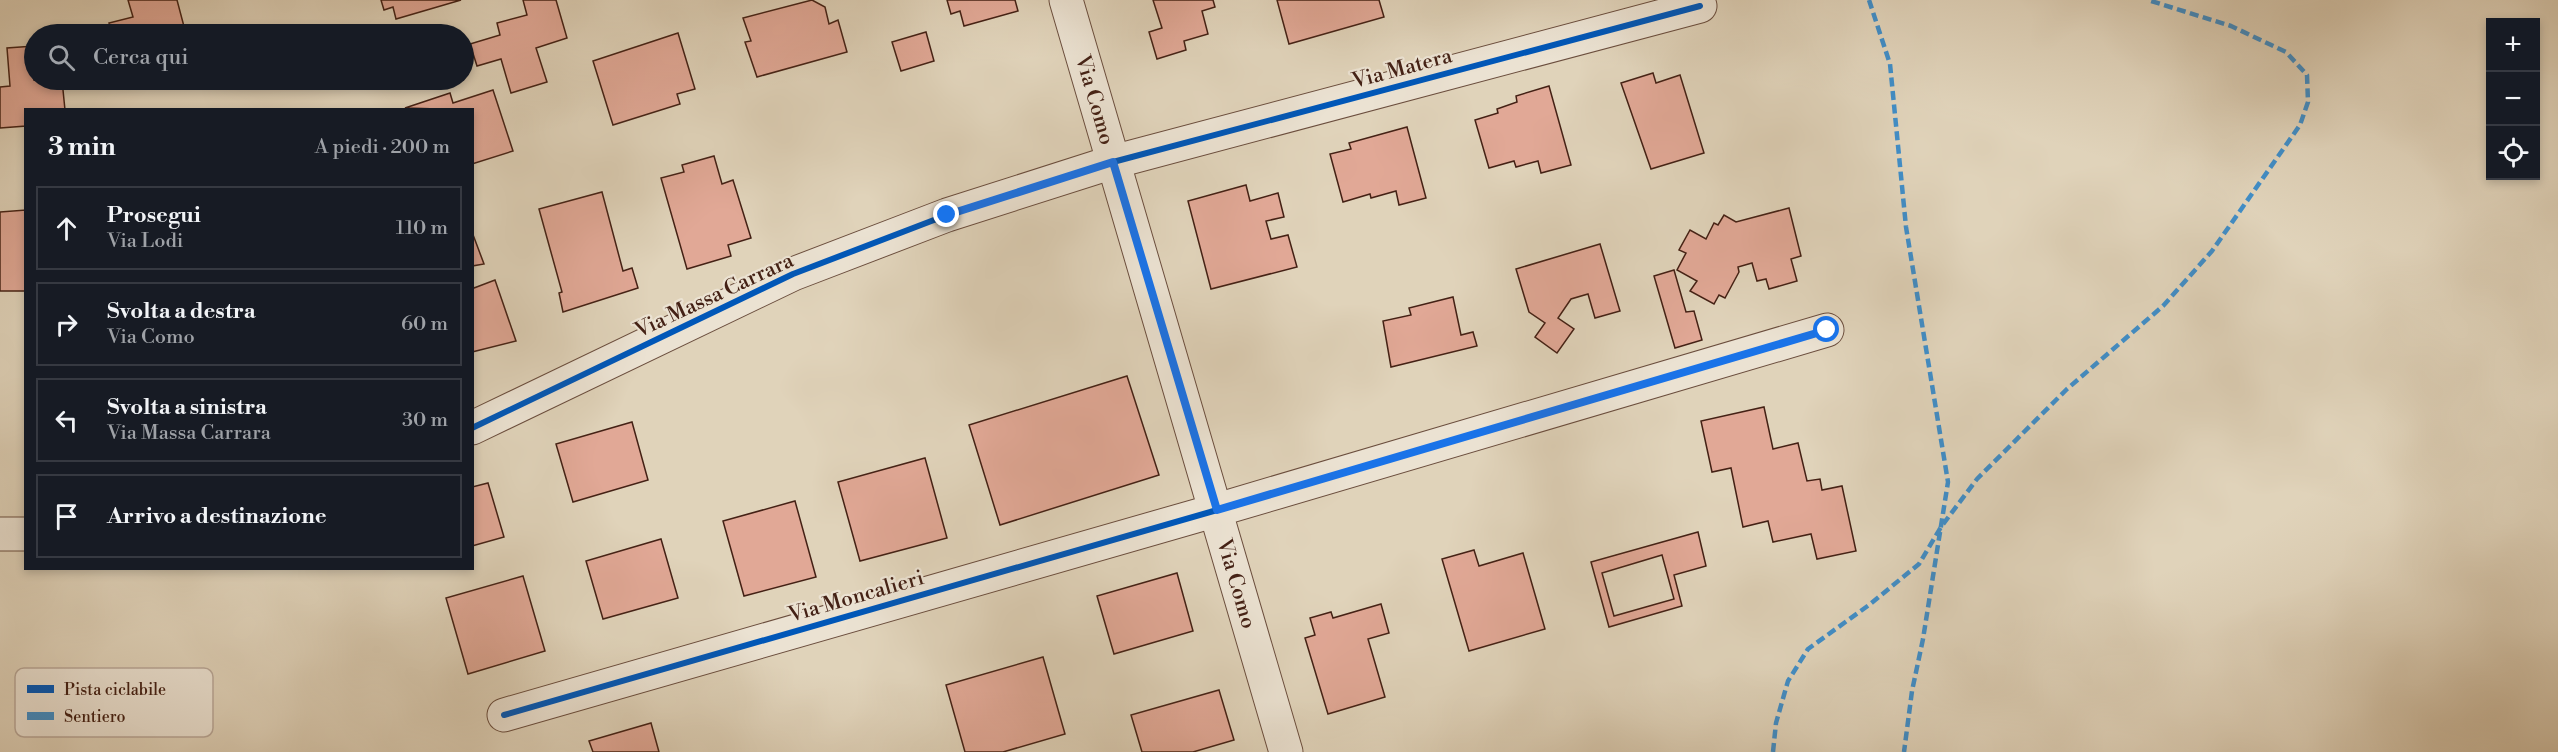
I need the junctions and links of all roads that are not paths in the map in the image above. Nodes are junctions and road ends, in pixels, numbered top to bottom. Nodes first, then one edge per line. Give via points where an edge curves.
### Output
1 (1066, 0) edge
2 (1700, 6) dead end
3 (1113, 162) junction
4 (1827, 330) dead end
5 (474, 427) edge
6 (1217, 510) junction
7 (0, 534) edge
8 (24, 534) edge
9 (504, 715) dead end
10 (1286, 752) edge

1 - 3 street, Via Como
2 - 3 street, Via Matera
3 - 5 street, Via Massa Carrara via 947,215 793,274
3 - 6 street, Via Como
4 - 6 street, Via Moncalieri
6 - 9 street, Via Moncalieri
6 - 10 street, Via Como
7 - 8 street

